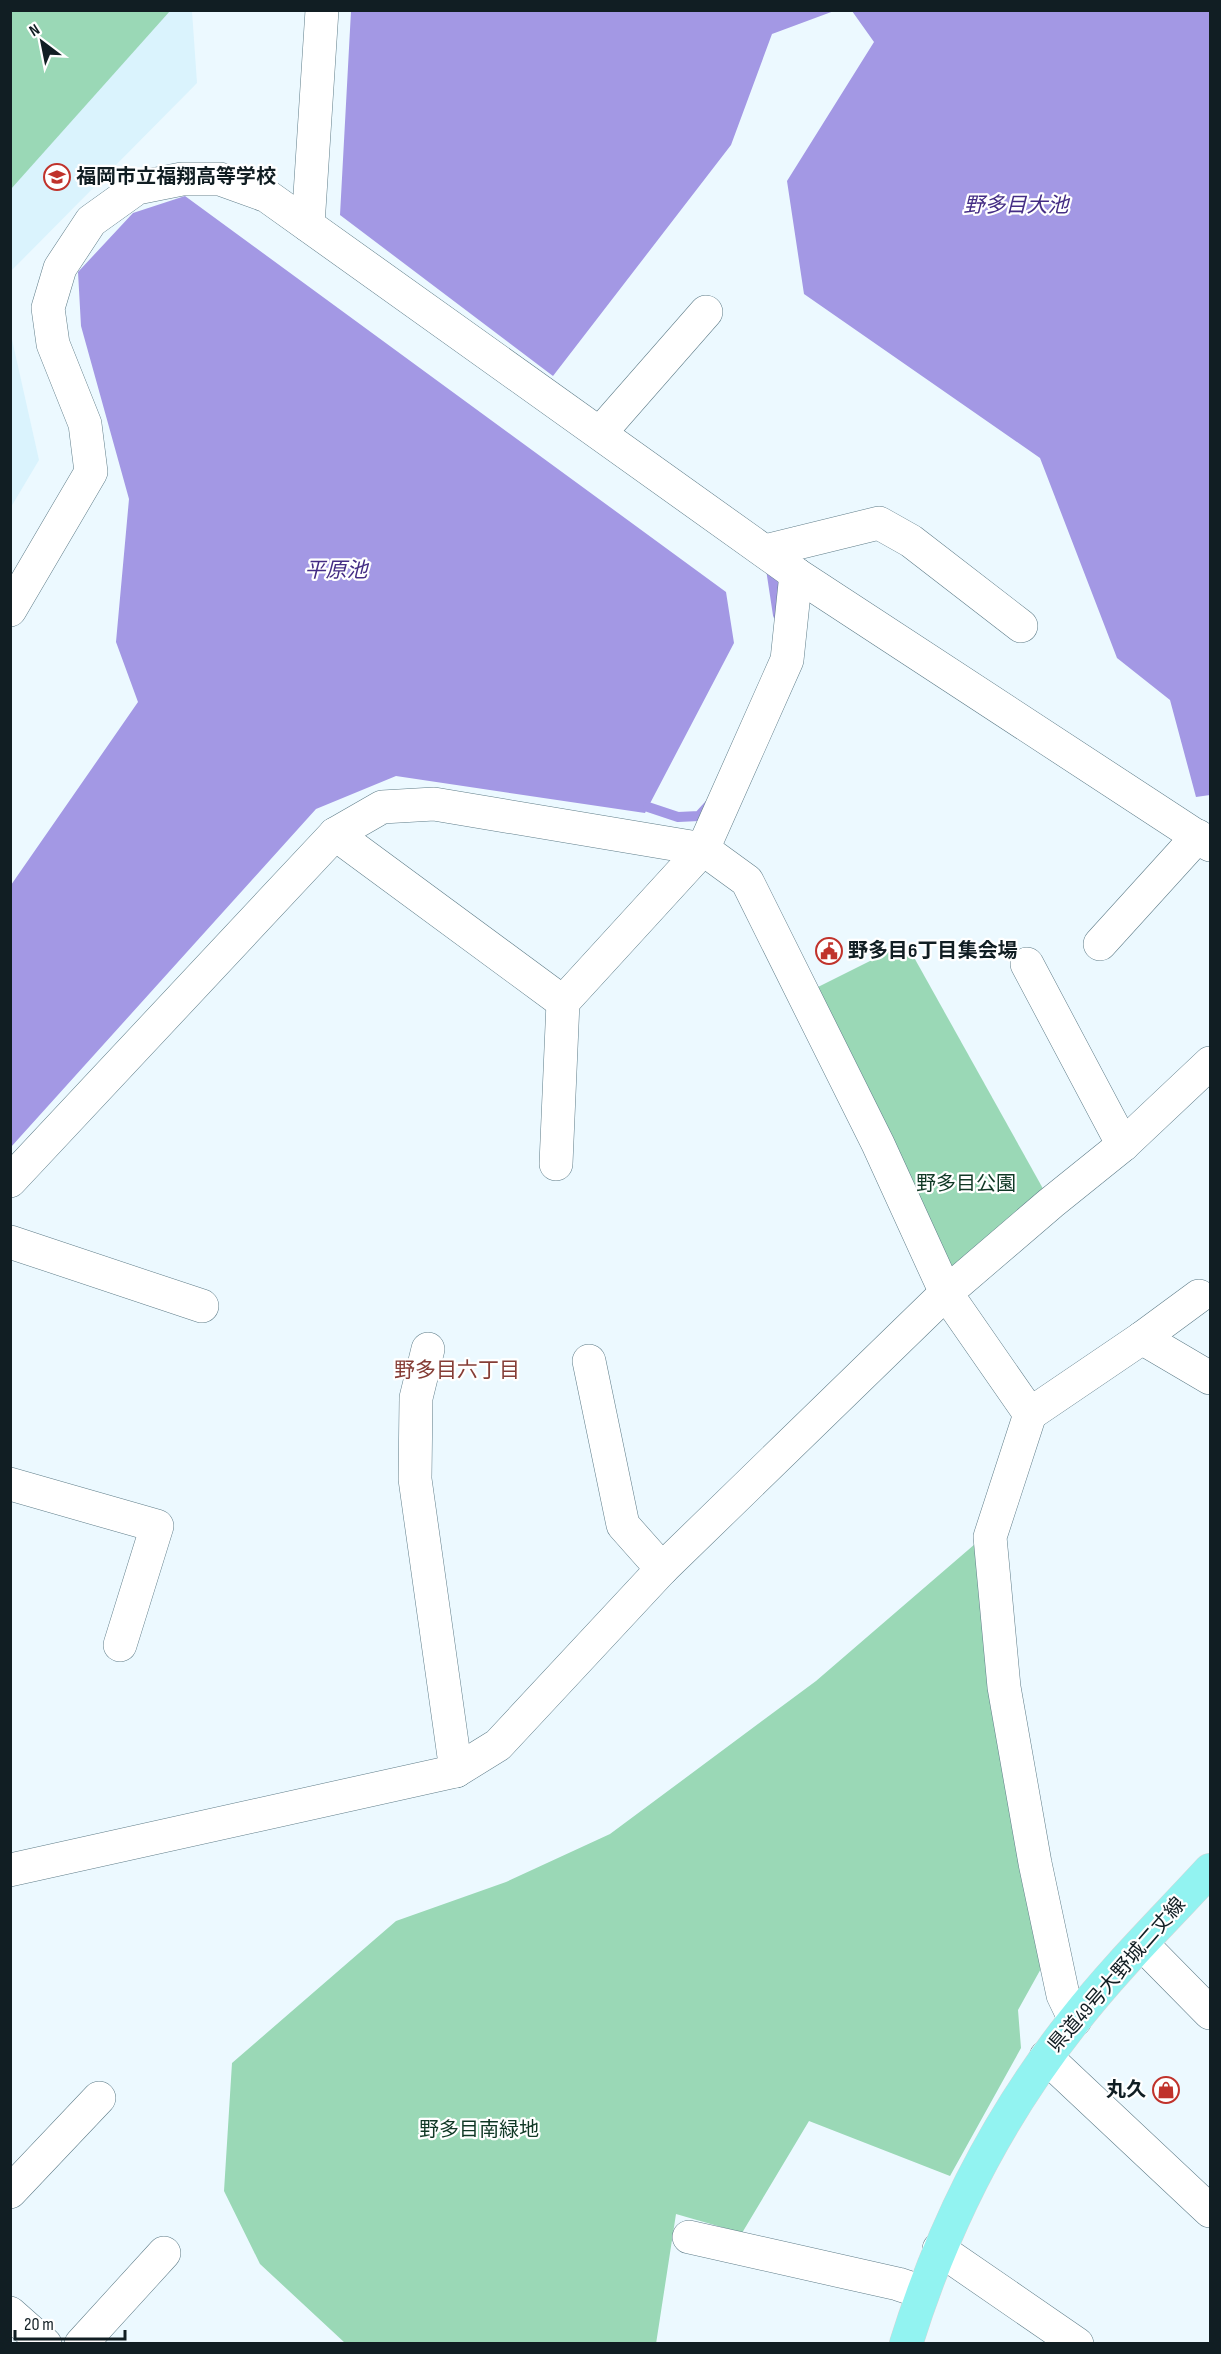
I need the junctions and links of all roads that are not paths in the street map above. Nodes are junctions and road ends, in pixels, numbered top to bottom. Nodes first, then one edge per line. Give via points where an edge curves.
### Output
1 (322, 10) edge
2 (308, 225) junction
3 (706, 312) dead end
4 (600, 433) junction
5 (765, 551) junction
6 (796, 574) junction
7 (10, 610) edge
8 (1021, 626) dead end
9 (335, 834) junction
10 (1204, 840) edge
11 (703, 849) junction
12 (1100, 944) dead end
13 (1027, 964) dead end
14 (563, 1002) junction
15 (1210, 1063) edge
16 (1123, 1145) junction
17 (556, 1164) dead end
18 (10, 1181) edge
19 (10, 1242) edge
20 (946, 1293) junction
21 (1199, 1296) dead end
22 (202, 1306) dead end
23 (1142, 1338) junction
24 (428, 1348) dead end
25 (589, 1361) dead end
26 (1210, 1378) edge
27 (1030, 1414) junction
28 (10, 1484) edge
29 (662, 1569) junction
30 (120, 1645) dead end
31 (456, 1771) junction
32 (1210, 1869) edge
33 (10, 1870) edge
34 (1142, 1944) junction
35 (1210, 2013) edge
36 (1074, 2020) junction
37 (1046, 2057) junction
38 (99, 2098) dead end
39 (10, 2192) edge
40 (1210, 2211) edge
41 (689, 2236) dead end
42 (939, 2249) junction
43 (164, 2253) dead end
44 (922, 2292) junction
45 (10, 2313) edge
46 (45, 2343) edge
47 (81, 2343) edge
48 (906, 2343) edge
49 (1077, 2343) edge

1 - 2 street
2 - 4 street
2 - 7 street via 267,196 220,179 182,178 137,188 92,221 60,268 48,308 53,344 85,424 91,472
3 - 4 street
4 - 5 street
5 - 6 street
5 - 8 street via 879,523 911,542
6 - 10 street
6 - 11 street via 787,660
9 - 11 street via 382,807 434,804
9 - 14 street
9 - 18 street
10 - 12 street
11 - 14 street
11 - 20 street via 747,881 878,1144
13 - 16 street
14 - 17 street
15 - 16 street
16 - 20 street
19 - 22 street
20 - 27 street
20 - 29 street
21 - 23 street
23 - 26 street
23 - 27 street
24 - 31 street via 416,1398 415,1479
25 - 29 street via 623,1525
27 - 36 street via 990,1537 1004,1687 1035,1863 1063,1995
28 - 30 street via 157,1526
29 - 31 street via 498,1745
31 - 33 street
32 - 34 main road, 県道49号大野城二丈線
34 - 35 street
34 - 36 main road, 県道49号大野城二丈線
36 - 37 main road, 県道49号大野城二丈線
37 - 40 street
37 - 42 main road, 県道49号大野城二丈線 via 987,2151
38 - 39 street
41 - 44 street
42 - 44 main road, 県道49号大野城二丈線
42 - 49 street
43 - 47 street
44 - 48 main road, 県道49号大野城二丈線
45 - 46 street

